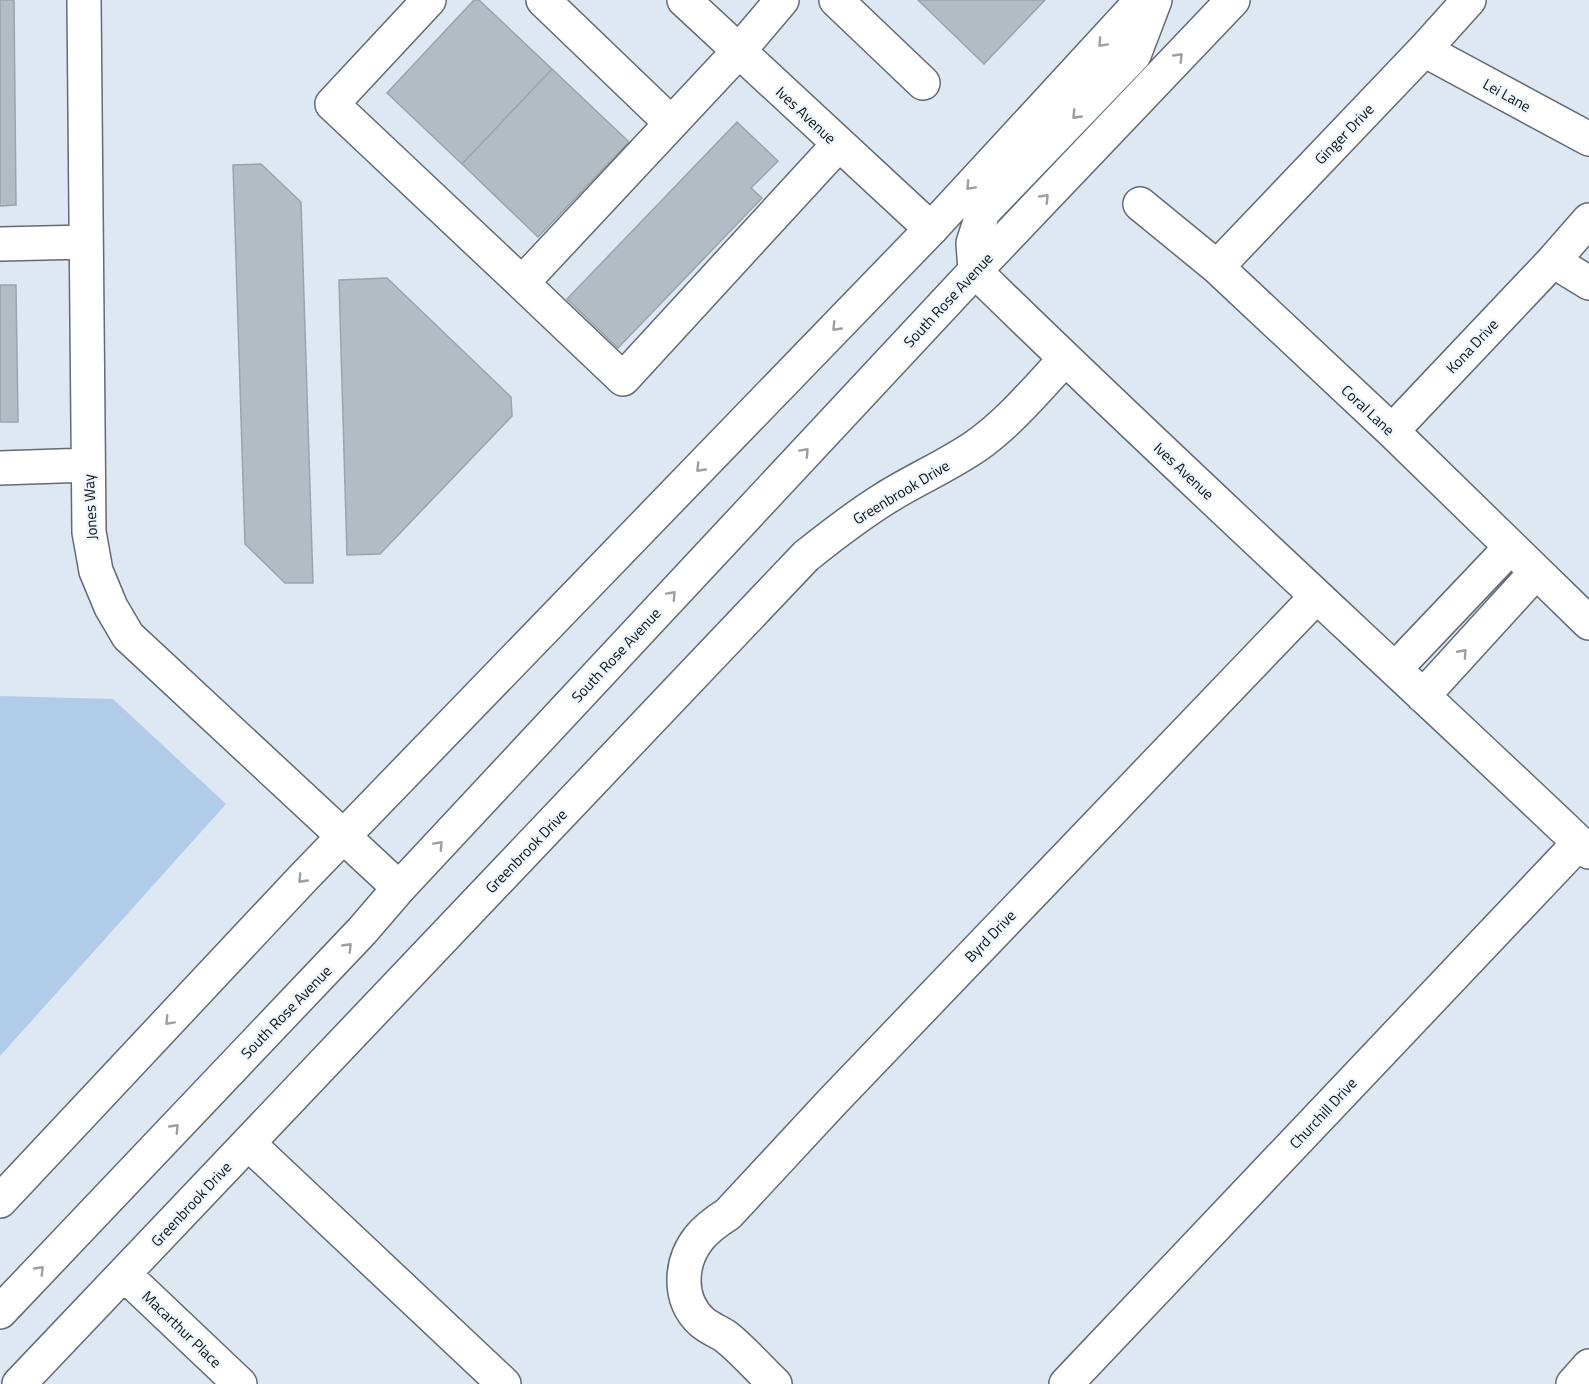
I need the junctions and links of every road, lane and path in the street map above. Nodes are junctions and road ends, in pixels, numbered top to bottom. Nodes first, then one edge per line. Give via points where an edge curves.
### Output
1 (84, 0) edge
2 (429, 0) edge
3 (543, 0) edge
4 (684, 0) edge
5 (782, 0) edge
6 (836, 0) edge
7 (1142, 0) edge
8 (1155, 0) edge
9 (1233, 0) edge
10 (1469, 0) edge
11 (1424, 50) junction
12 (738, 52) junction
13 (923, 83) dead end
14 (671, 123) junction
15 (1589, 140) edge
16 (838, 145) junction
17 (1140, 204) dead end
18 (1589, 220) edge
19 (931, 229) junction
20 (86, 242) junction
21 (0, 244) edge
22 (1553, 261) junction
23 (1217, 267) junction
24 (975, 271) junction
25 (522, 283) junction
26 (1589, 283) edge
27 (1065, 359) junction
28 (1392, 431) junction
29 (88, 465) junction
30 (0, 468) edge
31 (1509, 548) junction
32 (1536, 573) junction
33 (1316, 597) junction
34 (1589, 623) edge
35 (1395, 669) junction
36 (1424, 696) junction
37 (344, 837) junction
38 (1584, 847) edge
39 (399, 888) junction
40 (248, 1143) junction
41 (0, 1202) edge
42 (124, 1274) junction
43 (0, 1312) edge
44 (1589, 1366) edge
45 (1076, 1381) edge
46 (19, 1384) edge
47 (240, 1384) edge
48 (504, 1384) edge
49 (775, 1384) edge
50 (1573, 1384) edge

1 - 20 street, Jones Way
2 - 25 street via 332,104
3 - 14 street
4 - 12 street, Ives Avenue
5 - 12 street
6 - 13 street
7 -> 19 street
8 -> 24 street via 1134,56 983,212 973,243
24 -> 9 street, South Rose Avenue
10 - 11 street, Ginger Drive
11 - 15 street, Lei Lane
11 - 23 street, Ginger Drive
12 - 14 street
12 - 16 street, Ives Avenue
14 - 25 street
16 - 19 street, Ives Avenue
16 - 25 street via 623,379
17 - 23 street, Coral Lane
18 - 22 street, Kona Drive
19 -> 37 street
20 - 21 street
20 - 29 street, Jones Way
22 - 26 street
22 - 28 street, Kona Drive
23 - 28 street, Coral Lane
24 - 27 street, Ives Avenue
39 -> 24 street, South Rose Avenue
27 - 33 street, Ives Avenue
27 - 40 street, Greenbrook Drive via 1013,415 978,445 886,498 806,556
28 - 31 street, Coral Lane
29 - 30 street
29 - 37 street, Jones Way via 89,532 96,571 128,636
31 - 32 street, Coral Lane
31 - 35 street
32 - 34 street, Coral Lane
36 -> 32 street
33 - 35 street, Ives Avenue
33 - 49 street, Byrd Drive via 728,1214 698,1239 686,1263 683,1286 689,1305 700,1321 725,1336
35 - 36 street, Ives Avenue
36 - 38 street, Ives Avenue
37 - 39 street, Jones Way
37 -> 41 street
38 - 45 street, Churchill Drive
43 -> 39 street, South Rose Avenue via 363,931
40 - 42 street, Greenbrook Drive
40 - 48 street
42 - 46 street, Greenbrook Drive
42 - 47 street, Macarthur Place
44 - 50 street

